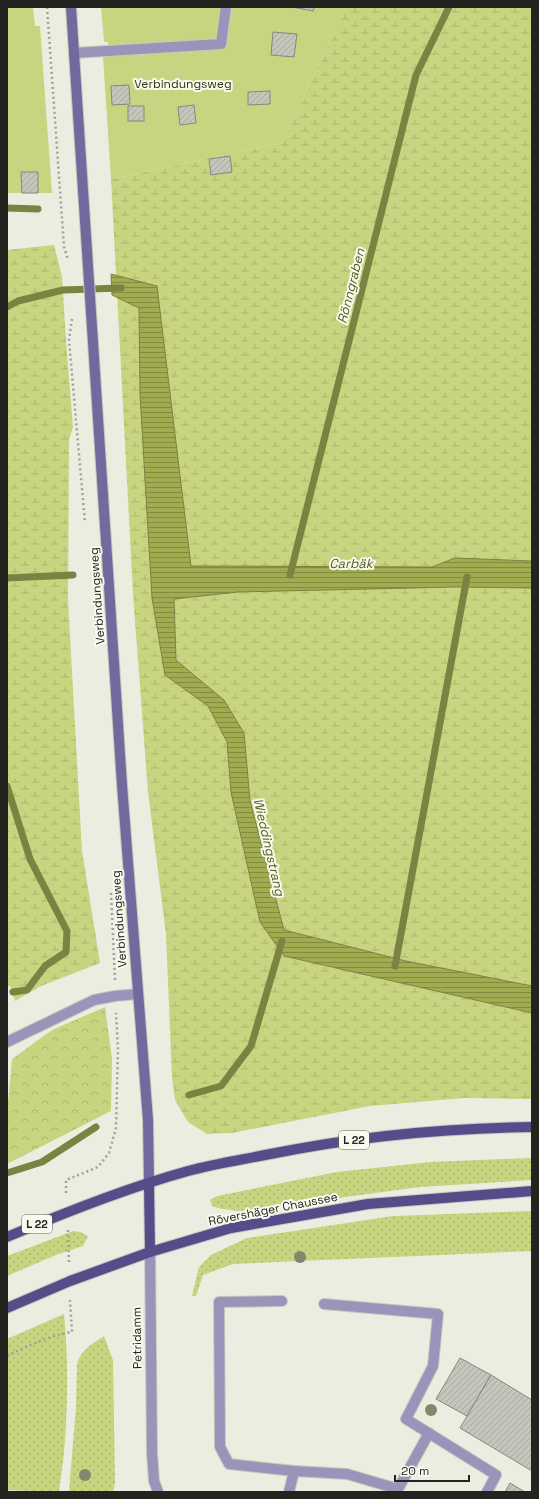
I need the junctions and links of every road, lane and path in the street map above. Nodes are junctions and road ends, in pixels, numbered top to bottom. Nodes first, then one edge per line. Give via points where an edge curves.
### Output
1 (47, 7) edge
2 (71, 7) edge
3 (226, 7) edge
4 (74, 53) junction
5 (70, 267) dead end
6 (72, 318) dead end
7 (86, 530) dead end
8 (110, 886) dead end
9 (138, 994) junction
10 (116, 996) junction
11 (7, 1042) edge
12 (532, 1127) edge
13 (149, 1183) junction
14 (532, 1191) edge
15 (67, 1211) junction
16 (7, 1237) edge
17 (150, 1252) junction
18 (70, 1281) junction
19 (282, 1301) dead end
20 (324, 1304) dead end
21 (7, 1308) edge
22 (7, 1356) edge
23 (429, 1433) junction
24 (294, 1471) junction
25 (158, 1492) edge
26 (289, 1492) edge
27 (488, 1492) edge

1 - 5 path via 64,247
2 - 4 main road, Verbindungsweg
3 - 4 street via 221,44
4 - 9 main road, Verbindungsweg
6 - 7 path via 69,340
8 - 10 path
9 - 10 street
9 - 13 main road, Verbindungsweg via 148,1120
10 - 11 street via 94,1000
10 - 15 path via 116,1128 109,1153 98,1167 66,1180
12 - 13 main road, L 22 via 420,1132 329,1142 226,1162
13 - 15 main road, L 22
13 - 17 main road, Petridamm
14 - 17 main road, Rövershäger Chaussee via 368,1204 324,1211 231,1228
15 - 16 main road, L 22
15 - 18 path
17 - 18 main road, Rövershäger Chaussee
17 - 25 street, Petridamm via 152,1454 154,1481
18 - 21 main road, Rövershäger Chaussee
18 - 22 path via 72,1332 40,1341
19 - 24 street via 219,1302 220,1447 229,1464
20 - 23 street via 438,1314 433,1366 406,1419
23 - 24 street via 398,1489 347,1474
23 - 27 street via 496,1475
24 - 26 street

